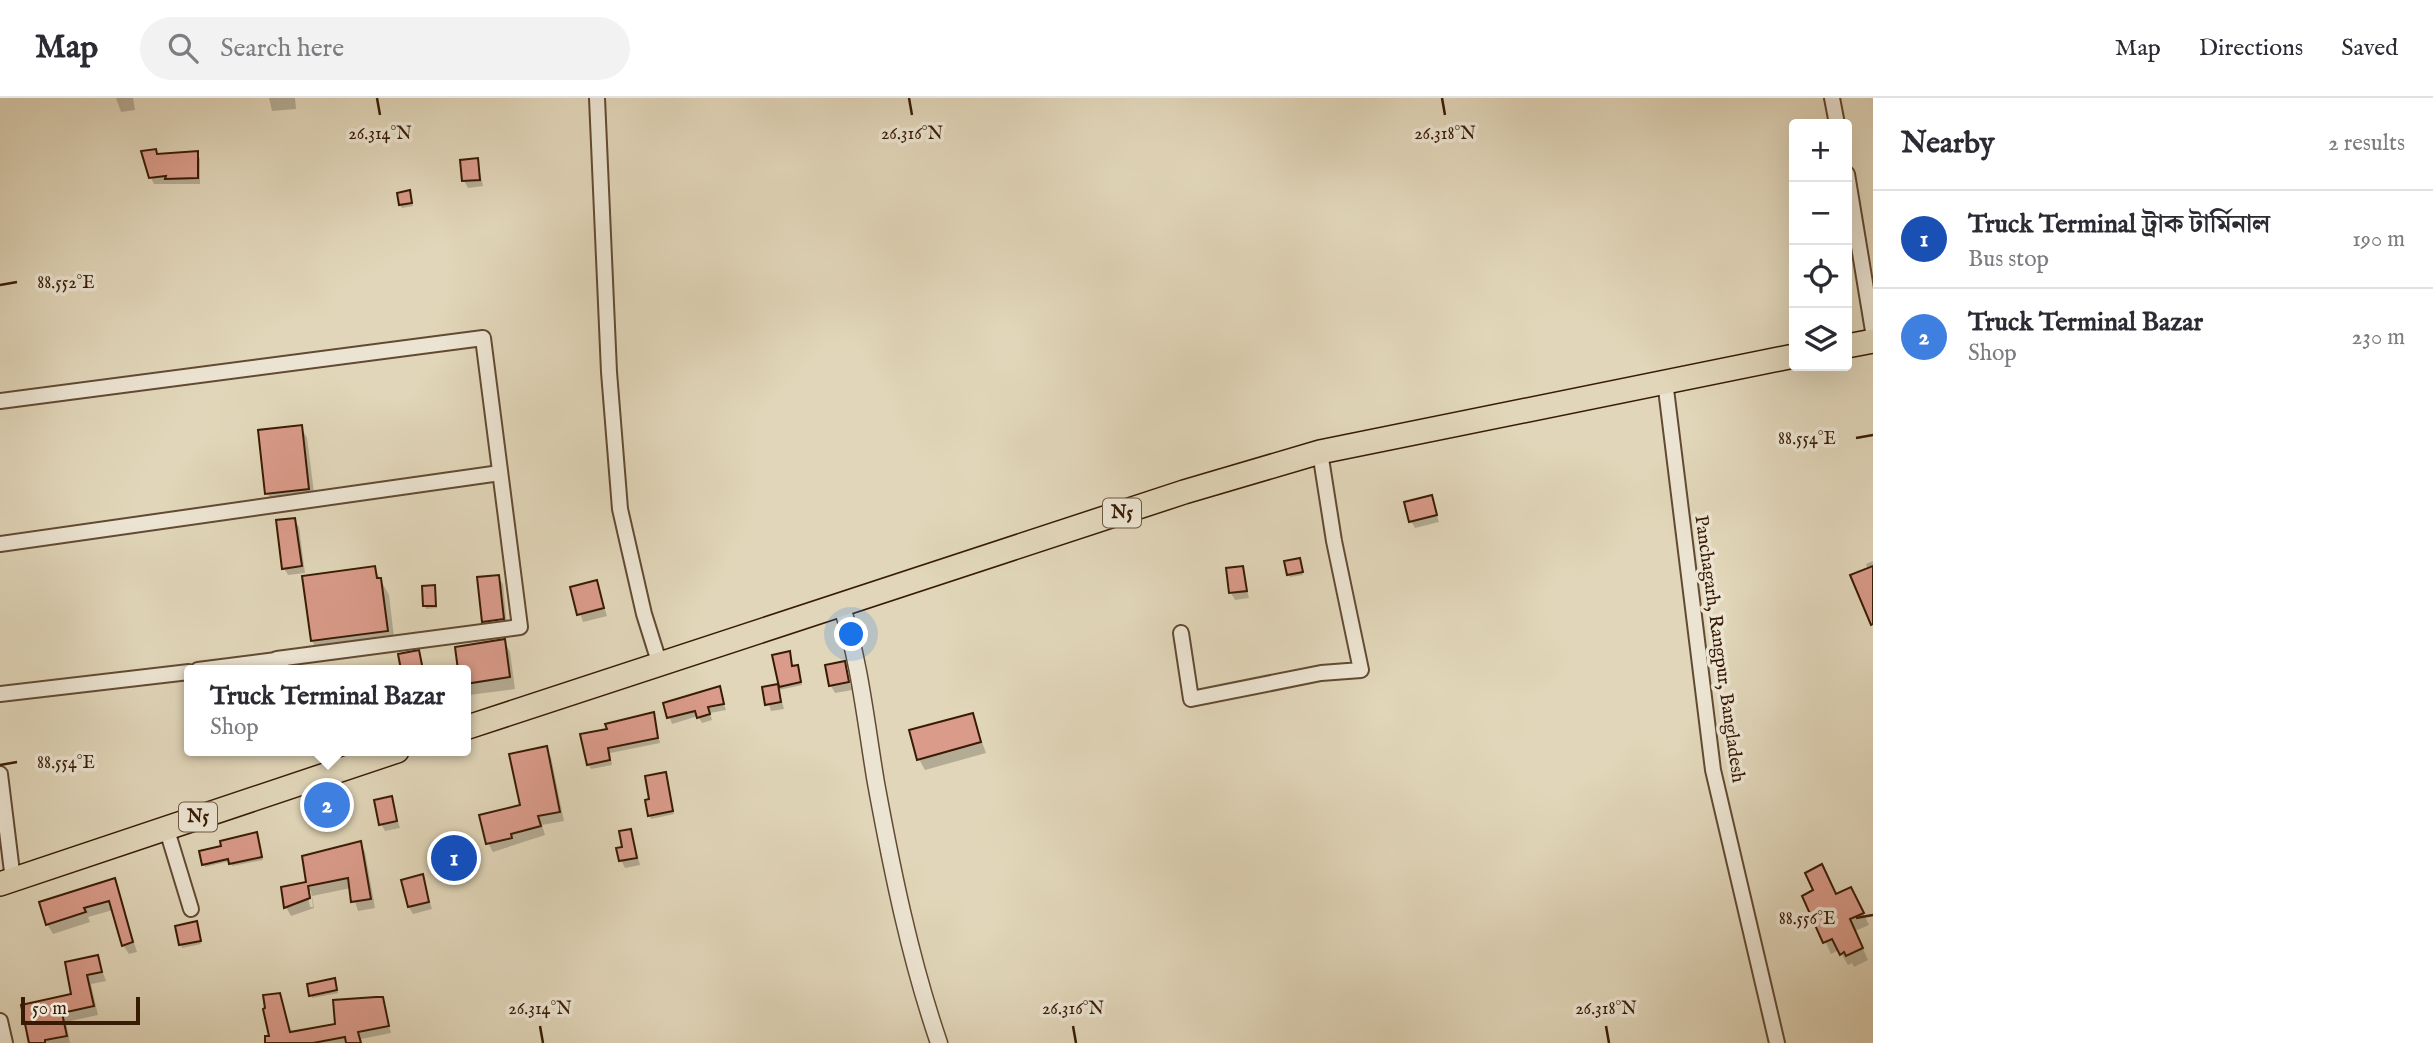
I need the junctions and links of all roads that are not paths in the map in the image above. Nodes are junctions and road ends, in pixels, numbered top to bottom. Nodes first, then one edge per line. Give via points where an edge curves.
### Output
1 (597, 98) edge
2 (1832, 98) edge
3 (1836, 119) edge
4 (1848, 182) edge
5 (1873, 331) edge
6 (1873, 341) edge
7 (1852, 345) edge
8 (1789, 357) edge
9 (1665, 381) junction
10 (0, 401) edge
11 (1320, 452) junction
12 (500, 474) junction
13 (0, 544) edge
14 (841, 604) junction
15 (1181, 633) dead end
16 (236, 665) edge
17 (660, 665) junction
18 (184, 672) edge
19 (0, 694) edge
20 (471, 726) edge
21 (382, 756) edge
22 (0, 774) edge
23 (166, 827) junction
24 (6, 882) edge
25 (191, 909) dead end
26 (0, 1021) edge
27 (5, 1043) edge
28 (939, 1043) edge
29 (1777, 1043) edge

1 - 17 street via 620,509
2 - 3 street
4 - 5 street
6 - 7 highway
8 - 9 highway, N5
9 - 11 highway, N5
9 - 29 street, Panchagarh, Rangpur, Bangladesh via 1713,770
10 - 12 street via 483,338
11 - 14 highway, N5
11 - 15 street via 1361,670 1321,673 1191,699
12 - 13 street
12 - 16 street via 520,627
14 - 17 highway, N5
14 - 28 street via 898,895
17 - 20 highway, N5
18 - 19 street
21 - 23 highway, N5
22 - 24 street
23 - 24 highway, N5
23 - 25 street
26 - 27 street

